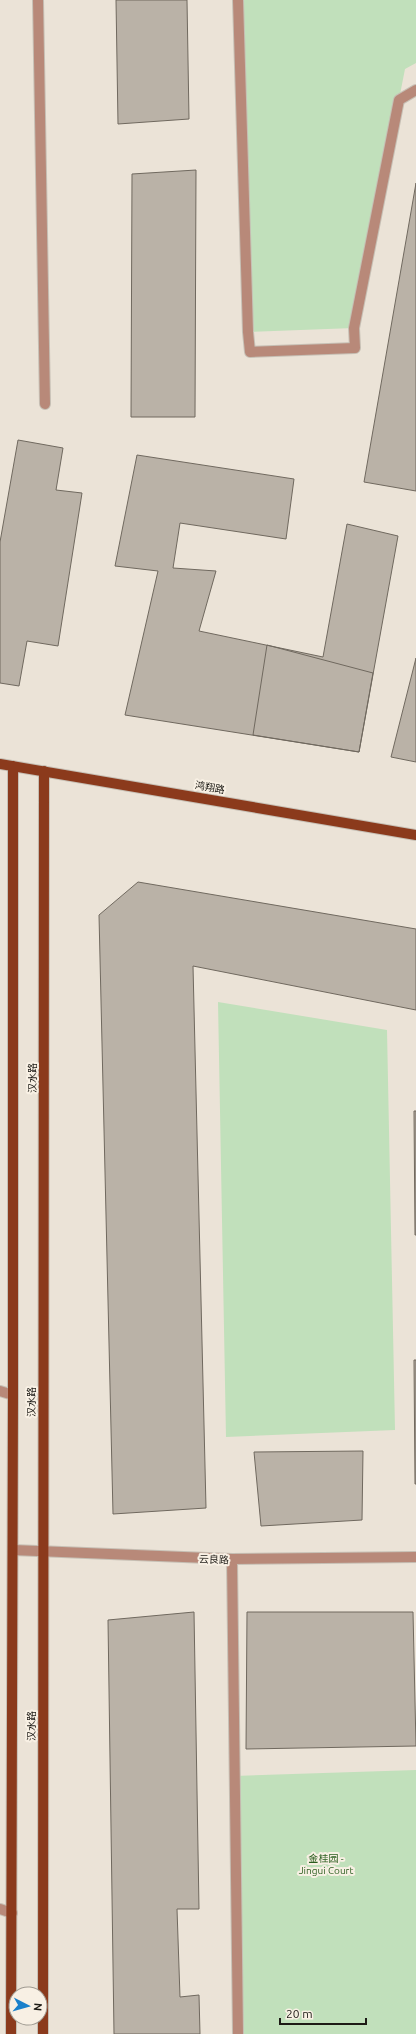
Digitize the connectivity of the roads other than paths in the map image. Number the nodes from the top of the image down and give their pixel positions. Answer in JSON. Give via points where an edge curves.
{"nodes":[{"id":1,"x":38,"y":0,"type":"edge"},
{"id":2,"x":238,"y":0,"type":"edge"},
{"id":3,"x":416,"y":90,"type":"edge"},
{"id":4,"x":45,"y":404,"type":"dead end"},
{"id":5,"x":0,"y":764,"type":"edge"},
{"id":6,"x":12,"y":766,"type":"junction"},
{"id":7,"x":44,"y":771,"type":"junction"},
{"id":8,"x":416,"y":835,"type":"edge"},
{"id":9,"x":0,"y":1391,"type":"edge"},
{"id":10,"x":13,"y":1395,"type":"junction"},
{"id":11,"x":13,"y":1550,"type":"junction"},
{"id":12,"x":43,"y":1551,"type":"junction"},
{"id":13,"x":416,"y":1557,"type":"edge"},
{"id":14,"x":232,"y":1560,"type":"junction"},
{"id":15,"x":0,"y":1910,"type":"edge"},
{"id":16,"x":12,"y":1913,"type":"junction"},
{"id":17,"x":11,"y":2034,"type":"edge"},
{"id":18,"x":43,"y":2034,"type":"edge"},
{"id":19,"x":238,"y":2034,"type":"edge"}],
"edges":[{"from":1,"to":4,"type":"street"},
{"from":2,"to":3,"type":"street","via":[[250,352],[355,348],[354,328],[399,100]]},
{"from":5,"to":6,"type":"main road","name":"鸿翔路"},
{"from":6,"to":7,"type":"main road","name":"鸿翔路"},
{"from":6,"to":10,"type":"main road","name":"汉水路"},
{"from":7,"to":8,"type":"main road","name":"鸿翔路"},
{"from":7,"to":12,"type":"main road","name":"汉水路"},
{"from":9,"to":10,"type":"street"},
{"from":10,"to":11,"type":"main road","name":"汉水路"},
{"from":11,"to":12,"type":"street","name":"云良路"},
{"from":11,"to":16,"type":"main road","name":"汉水路"},
{"from":12,"to":14,"type":"street","name":"云良路"},
{"from":12,"to":18,"type":"main road","name":"汉水路"},
{"from":13,"to":14,"type":"street","name":"云良路"},
{"from":14,"to":19,"type":"street"},
{"from":15,"to":16,"type":"street"},
{"from":16,"to":17,"type":"main road","name":"汉水路"}]}
